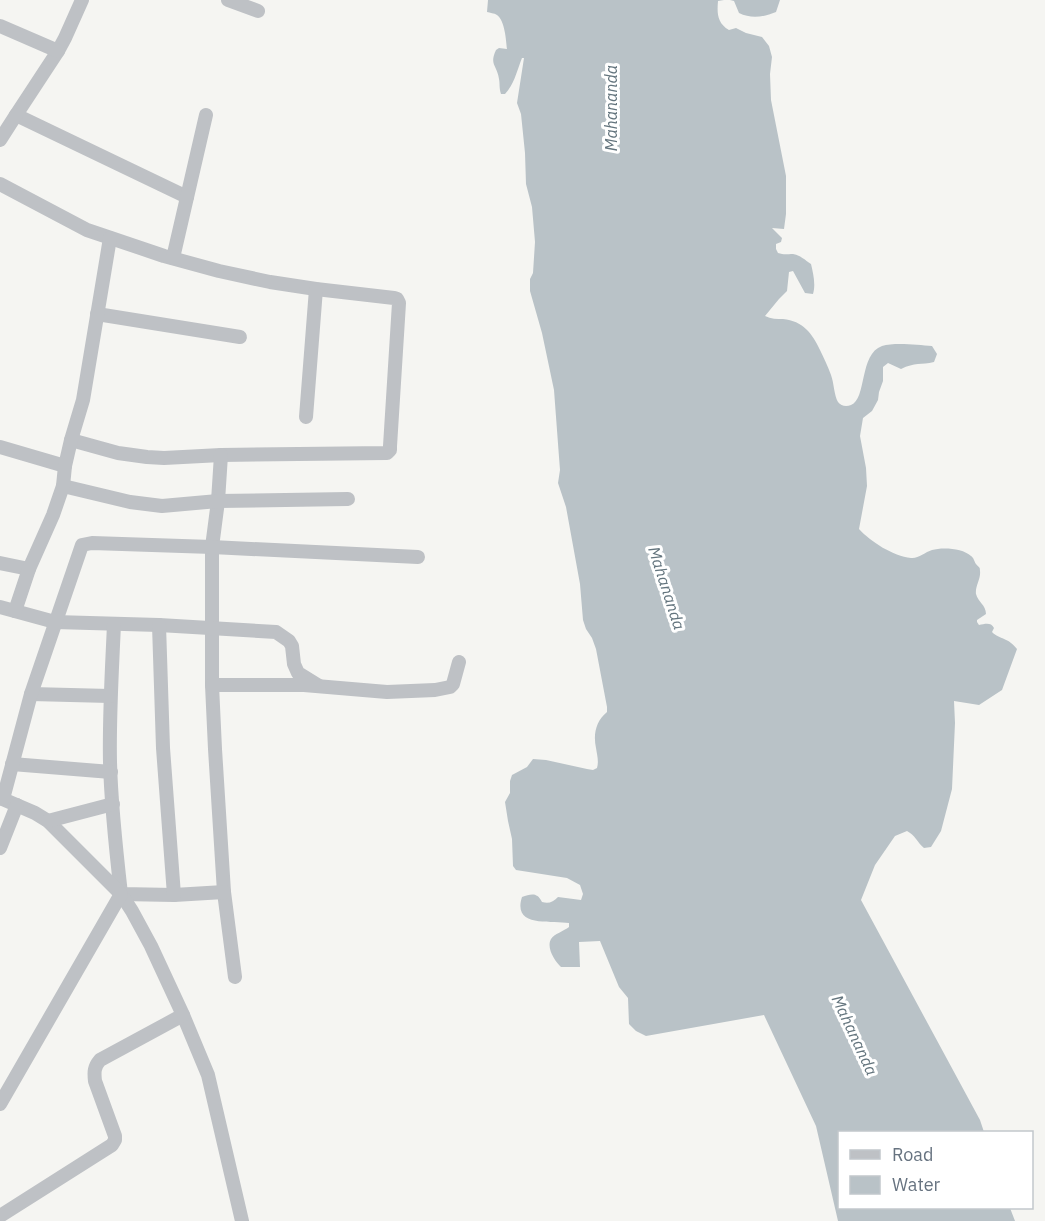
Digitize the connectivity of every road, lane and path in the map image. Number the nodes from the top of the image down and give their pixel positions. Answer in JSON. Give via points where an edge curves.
{"nodes":[{"id":1,"x":82,"y":0,"type":"edge"},
{"id":2,"x":228,"y":0,"type":"edge"},
{"id":3,"x":258,"y":11,"type":"dead end"},
{"id":4,"x":0,"y":26,"type":"edge"},
{"id":5,"x":58,"y":51,"type":"junction"},
{"id":6,"x":16,"y":115,"type":"junction"},
{"id":7,"x":207,"y":115,"type":"dead end"},
{"id":8,"x":0,"y":140,"type":"edge"},
{"id":9,"x":0,"y":184,"type":"edge"},
{"id":10,"x":187,"y":197,"type":"junction"},
{"id":11,"x":110,"y":238,"type":"junction"},
{"id":12,"x":172,"y":258,"type":"junction"},
{"id":13,"x":316,"y":290,"type":"junction"},
{"id":14,"x":97,"y":314,"type":"junction"},
{"id":15,"x":240,"y":337,"type":"dead end"},
{"id":16,"x":306,"y":417,"type":"dead end"},
{"id":17,"x":71,"y":440,"type":"junction"},
{"id":18,"x":0,"y":447,"type":"edge"},
{"id":19,"x":220,"y":455,"type":"junction"},
{"id":20,"x":65,"y":466,"type":"junction"},
{"id":21,"x":63,"y":486,"type":"junction"},
{"id":22,"x":348,"y":499,"type":"dead end"},
{"id":23,"x":218,"y":501,"type":"junction"},
{"id":24,"x":212,"y":547,"type":"junction"},
{"id":25,"x":418,"y":557,"type":"dead end"},
{"id":26,"x":0,"y":563,"type":"edge"},
{"id":27,"x":28,"y":569,"type":"junction"},
{"id":28,"x":0,"y":607,"type":"edge"},
{"id":29,"x":15,"y":611,"type":"junction"},
{"id":30,"x":56,"y":622,"type":"junction"},
{"id":31,"x":114,"y":624,"type":"junction"},
{"id":32,"x":159,"y":625,"type":"junction"},
{"id":33,"x":212,"y":628,"type":"junction"},
{"id":34,"x":459,"y":662,"type":"dead end"},
{"id":35,"x":212,"y":685,"type":"junction"},
{"id":36,"x":318,"y":686,"type":"junction"},
{"id":37,"x":31,"y":694,"type":"junction"},
{"id":38,"x":110,"y":696,"type":"junction"},
{"id":39,"x":12,"y":764,"type":"junction"},
{"id":40,"x":111,"y":772,"type":"junction"},
{"id":41,"x":2,"y":798,"type":"edge"},
{"id":42,"x":113,"y":804,"type":"junction"},
{"id":43,"x":18,"y":805,"type":"junction"},
{"id":44,"x":48,"y":821,"type":"junction"},
{"id":45,"x":0,"y":848,"type":"edge"},
{"id":46,"x":224,"y":892,"type":"junction"},
{"id":47,"x":121,"y":894,"type":"junction"},
{"id":48,"x":174,"y":895,"type":"junction"},
{"id":49,"x":236,"y":977,"type":"dead end"},
{"id":50,"x":183,"y":1015,"type":"junction"},
{"id":51,"x":0,"y":1104,"type":"edge"},
{"id":52,"x":0,"y":1216,"type":"edge"},
{"id":53,"x":242,"y":1221,"type":"edge"}],
"edges":[{"from":1,"to":5,"type":"street"},
{"from":2,"to":3,"type":"street"},
{"from":4,"to":5,"type":"street"},
{"from":5,"to":6,"type":"street"},
{"from":6,"to":8,"type":"street"},
{"from":6,"to":10,"type":"street"},
{"from":7,"to":10,"type":"street"},
{"from":9,"to":11,"type":"street","via":[[66,220]]},
{"from":10,"to":12,"type":"street"},
{"from":11,"to":12,"type":"street"},
{"from":11,"to":14,"type":"street"},
{"from":12,"to":13,"type":"street"},
{"from":13,"to":16,"type":"street"},
{"from":13,"to":19,"type":"street","via":[[394,298],[399,303],[390,450],[383,454]]},
{"from":14,"to":15,"type":"street"},
{"from":14,"to":17,"type":"street","via":[[83,400]]},
{"from":17,"to":19,"type":"street","via":[[147,458]]},
{"from":17,"to":20,"type":"street"},
{"from":18,"to":20,"type":"street"},
{"from":19,"to":23,"type":"street"},
{"from":20,"to":21,"type":"street"},
{"from":21,"to":23,"type":"street","via":[[148,505]]},
{"from":21,"to":27,"type":"street"},
{"from":22,"to":23,"type":"street"},
{"from":23,"to":24,"type":"street"},
{"from":24,"to":25,"type":"street"},
{"from":24,"to":30,"type":"street","via":[[82,545]]},
{"from":24,"to":33,"type":"street"},
{"from":26,"to":27,"type":"street"},
{"from":27,"to":29,"type":"street"},
{"from":28,"to":29,"type":"street"},
{"from":29,"to":30,"type":"street"},
{"from":30,"to":31,"type":"street"},
{"from":30,"to":37,"type":"street"},
{"from":31,"to":32,"type":"street"},
{"from":31,"to":38,"type":"street"},
{"from":32,"to":33,"type":"street"},
{"from":32,"to":48,"type":"street"},
{"from":33,"to":35,"type":"street"},
{"from":33,"to":36,"type":"street","via":[[282,635],[290,641],[296,669]]},
{"from":34,"to":36,"type":"street","via":[[453,684],[446,688],[387,692]]},
{"from":35,"to":36,"type":"street"},
{"from":35,"to":46,"type":"street"},
{"from":37,"to":38,"type":"street"},
{"from":37,"to":39,"type":"street"},
{"from":38,"to":40,"type":"street"},
{"from":39,"to":40,"type":"street"},
{"from":39,"to":41,"type":"street"},
{"from":40,"to":42,"type":"street"},
{"from":41,"to":43,"type":"street"},
{"from":42,"to":44,"type":"street"},
{"from":42,"to":47,"type":"street"},
{"from":43,"to":44,"type":"street"},
{"from":43,"to":45,"type":"street"},
{"from":44,"to":47,"type":"street"},
{"from":46,"to":48,"type":"street"},
{"from":46,"to":49,"type":"street"},
{"from":47,"to":48,"type":"street"},
{"from":47,"to":50,"type":"street"},
{"from":47,"to":51,"type":"street"},
{"from":50,"to":52,"type":"street","via":[[96,1065],[95,1081],[115,1136],[111,1145]]},
{"from":50,"to":53,"type":"street","via":[[208,1075]]}]}
